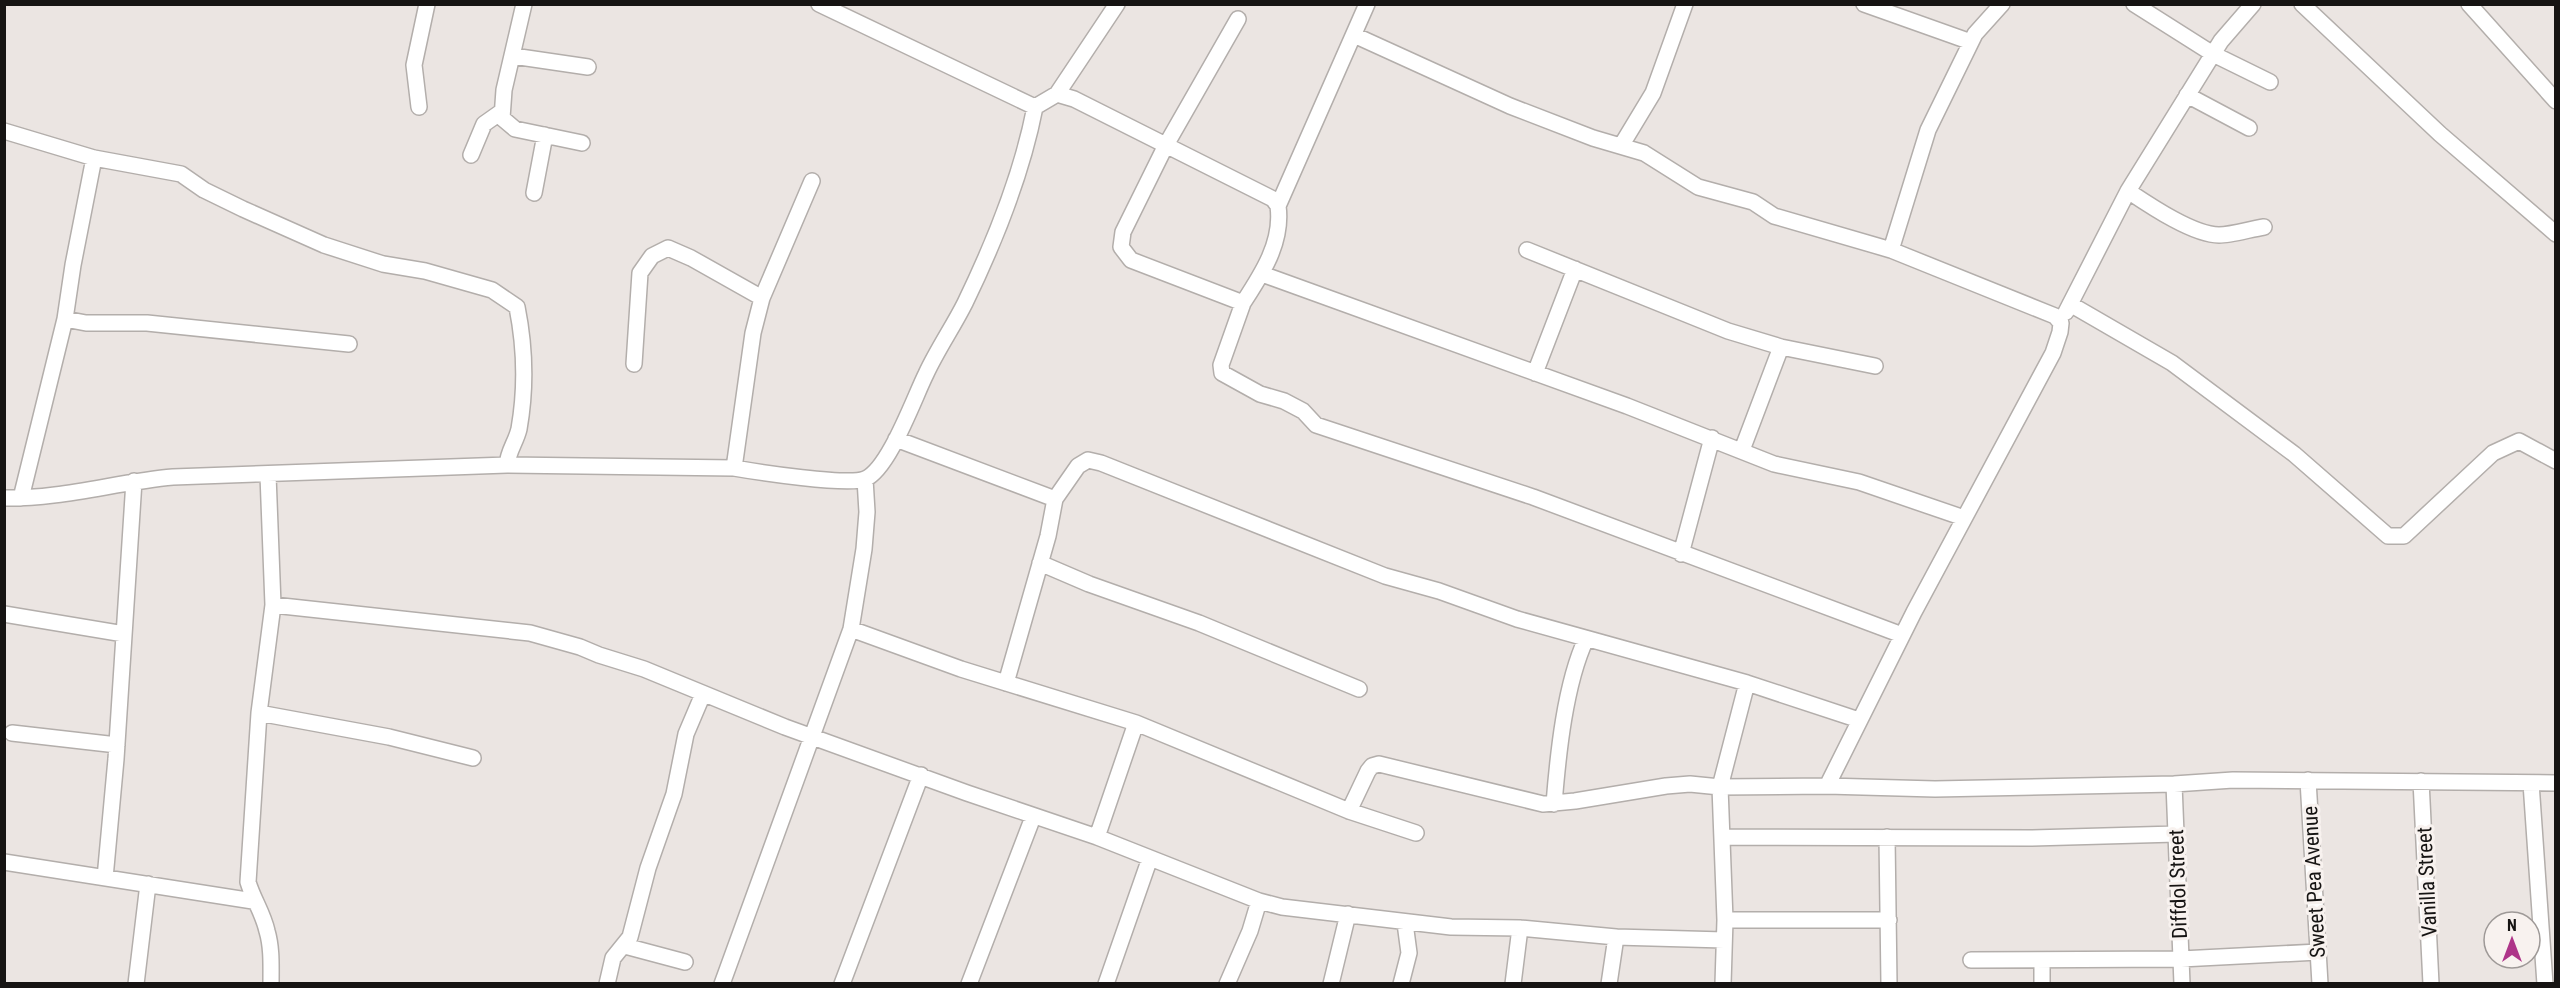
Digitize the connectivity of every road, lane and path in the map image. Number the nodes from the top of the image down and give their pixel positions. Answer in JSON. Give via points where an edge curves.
{"nodes":[{"id":1,"x":427,"y":4,"type":"edge"},
{"id":2,"x":524,"y":4,"type":"edge"},
{"id":3,"x":819,"y":4,"type":"edge"},
{"id":4,"x":1118,"y":4,"type":"edge"},
{"id":5,"x":1367,"y":4,"type":"edge"},
{"id":6,"x":1685,"y":4,"type":"edge"},
{"id":7,"x":1864,"y":4,"type":"edge"},
{"id":8,"x":2002,"y":4,"type":"edge"},
{"id":9,"x":2134,"y":4,"type":"edge"},
{"id":10,"x":2253,"y":4,"type":"edge"},
{"id":11,"x":2302,"y":4,"type":"edge"},
{"id":12,"x":2469,"y":4,"type":"edge"},
{"id":13,"x":1238,"y":19,"type":"dead end"},
{"id":14,"x":1354,"y":35,"type":"junction"},
{"id":15,"x":1971,"y":42,"type":"junction"},
{"id":16,"x":2213,"y":54,"type":"junction"},
{"id":17,"x":513,"y":56,"type":"junction"},
{"id":18,"x":588,"y":68,"type":"dead end"},
{"id":19,"x":2270,"y":82,"type":"dead end"},
{"id":20,"x":1057,"y":94,"type":"junction"},
{"id":21,"x":2187,"y":95,"type":"junction"},
{"id":22,"x":2556,"y":101,"type":"edge"},
{"id":23,"x":419,"y":106,"type":"dead end"},
{"id":24,"x":1035,"y":107,"type":"junction"},
{"id":25,"x":501,"y":112,"type":"junction"},
{"id":26,"x":2249,"y":128,"type":"dead end"},
{"id":27,"x":4,"y":131,"type":"edge"},
{"id":28,"x":544,"y":135,"type":"junction"},
{"id":29,"x":582,"y":143,"type":"dead end"},
{"id":30,"x":1166,"y":145,"type":"junction"},
{"id":31,"x":1621,"y":146,"type":"junction"},
{"id":32,"x":471,"y":154,"type":"dead end"},
{"id":33,"x":94,"y":158,"type":"junction"},
{"id":34,"x":812,"y":181,"type":"dead end"},
{"id":35,"x":2128,"y":191,"type":"junction"},
{"id":36,"x":534,"y":193,"type":"dead end"},
{"id":37,"x":1278,"y":206,"type":"junction"},
{"id":38,"x":2264,"y":227,"type":"dead end"},
{"id":39,"x":2556,"y":234,"type":"edge"},
{"id":40,"x":1527,"y":250,"type":"dead end"},
{"id":41,"x":1891,"y":250,"type":"junction"},
{"id":42,"x":1575,"y":269,"type":"junction"},
{"id":43,"x":1262,"y":274,"type":"junction"},
{"id":44,"x":762,"y":298,"type":"junction"},
{"id":45,"x":1243,"y":303,"type":"junction"},
{"id":46,"x":2070,"y":304,"type":"junction"},
{"id":47,"x":65,"y":319,"type":"junction"},
{"id":48,"x":2061,"y":323,"type":"junction"},
{"id":49,"x":349,"y":344,"type":"dead end"},
{"id":50,"x":1781,"y":346,"type":"junction"},
{"id":51,"x":634,"y":364,"type":"dead end"},
{"id":52,"x":1875,"y":366,"type":"dead end"},
{"id":53,"x":1535,"y":373,"type":"junction"},
{"id":54,"x":1712,"y":438,"type":"junction"},
{"id":55,"x":896,"y":439,"type":"junction"},
{"id":56,"x":1742,"y":450,"type":"junction"},
{"id":57,"x":2556,"y":461,"type":"edge"},
{"id":58,"x":507,"y":465,"type":"junction"},
{"id":59,"x":734,"y":468,"type":"junction"},
{"id":60,"x":268,"y":475,"type":"junction"},
{"id":61,"x":865,"y":479,"type":"junction"},
{"id":62,"x":134,"y":481,"type":"junction"},
{"id":63,"x":4,"y":498,"type":"edge"},
{"id":64,"x":21,"y":498,"type":"junction"},
{"id":65,"x":1055,"y":499,"type":"junction"},
{"id":66,"x":1964,"y":518,"type":"junction"},
{"id":67,"x":1681,"y":554,"type":"junction"},
{"id":68,"x":1040,"y":562,"type":"junction"},
{"id":69,"x":273,"y":605,"type":"junction"},
{"id":70,"x":4,"y":614,"type":"edge"},
{"id":71,"x":851,"y":629,"type":"junction"},
{"id":72,"x":124,"y":634,"type":"junction"},
{"id":73,"x":1902,"y":635,"type":"junction"},
{"id":74,"x":1586,"y":639,"type":"junction"},
{"id":75,"x":1006,"y":683,"type":"junction"},
{"id":76,"x":1748,"y":683,"type":"junction"},
{"id":77,"x":1359,"y":689,"type":"dead end"},
{"id":78,"x":703,"y":694,"type":"junction"},
{"id":79,"x":259,"y":713,"type":"junction"},
{"id":80,"x":1859,"y":720,"type":"junction"},
{"id":81,"x":1136,"y":723,"type":"junction"},
{"id":82,"x":12,"y":733,"type":"dead end"},
{"id":83,"x":812,"y":735,"type":"junction"},
{"id":84,"x":117,"y":744,"type":"junction"},
{"id":85,"x":473,"y":758,"type":"dead end"},
{"id":86,"x":921,"y":775,"type":"junction"},
{"id":87,"x":2308,"y":780,"type":"junction"},
{"id":88,"x":2421,"y":781,"type":"junction"},
{"id":89,"x":2531,"y":783,"type":"junction"},
{"id":90,"x":2556,"y":783,"type":"edge"},
{"id":91,"x":2174,"y":784,"type":"junction"},
{"id":92,"x":1827,"y":786,"type":"junction"},
{"id":93,"x":1720,"y":787,"type":"junction"},
{"id":94,"x":1554,"y":804,"type":"junction"},
{"id":95,"x":1349,"y":810,"type":"junction"},
{"id":96,"x":1033,"y":817,"type":"junction"},
{"id":97,"x":1416,"y":833,"type":"dead end"},
{"id":98,"x":2176,"y":834,"type":"junction"},
{"id":99,"x":1097,"y":837,"type":"junction"},
{"id":100,"x":1724,"y":837,"type":"junction"},
{"id":101,"x":1887,"y":837,"type":"junction"},
{"id":102,"x":1149,"y":858,"type":"junction"},
{"id":103,"x":4,"y":862,"type":"edge"},
{"id":104,"x":105,"y":878,"type":"junction"},
{"id":105,"x":148,"y":884,"type":"junction"},
{"id":106,"x":254,"y":901,"type":"junction"},
{"id":107,"x":1259,"y":901,"type":"junction"},
{"id":108,"x":1348,"y":914,"type":"junction"},
{"id":109,"x":1725,"y":920,"type":"junction"},
{"id":110,"x":1889,"y":920,"type":"junction"},
{"id":111,"x":1405,"y":923,"type":"junction"},
{"id":112,"x":1520,"y":928,"type":"junction"},
{"id":113,"x":1616,"y":937,"type":"junction"},
{"id":114,"x":1724,"y":940,"type":"junction"},
{"id":115,"x":625,"y":946,"type":"junction"},
{"id":116,"x":2318,"y":952,"type":"junction"},
{"id":117,"x":2181,"y":959,"type":"junction"},
{"id":118,"x":1971,"y":960,"type":"dead end"},
{"id":119,"x":2042,"y":960,"type":"junction"},
{"id":120,"x":685,"y":962,"type":"dead end"},
{"id":121,"x":136,"y":984,"type":"edge"},
{"id":122,"x":271,"y":984,"type":"edge"},
{"id":123,"x":607,"y":984,"type":"edge"},
{"id":124,"x":722,"y":984,"type":"edge"},
{"id":125,"x":842,"y":984,"type":"edge"},
{"id":126,"x":969,"y":984,"type":"edge"},
{"id":127,"x":1107,"y":984,"type":"edge"},
{"id":128,"x":1227,"y":984,"type":"edge"},
{"id":129,"x":1331,"y":984,"type":"edge"},
{"id":130,"x":1401,"y":984,"type":"edge"},
{"id":131,"x":1514,"y":984,"type":"edge"},
{"id":132,"x":1609,"y":984,"type":"edge"},
{"id":133,"x":1723,"y":984,"type":"edge"},
{"id":134,"x":1889,"y":984,"type":"edge"},
{"id":135,"x":2042,"y":984,"type":"edge"},
{"id":136,"x":2182,"y":984,"type":"edge"},
{"id":137,"x":2320,"y":984,"type":"edge"},
{"id":138,"x":2431,"y":984,"type":"edge"},
{"id":139,"x":2546,"y":984,"type":"edge"}],
"edges":[{"from":1,"to":23,"type":"street","via":[[414,65]]},
{"from":2,"to":17,"type":"street"},
{"from":3,"to":24,"type":"street"},
{"from":4,"to":20,"type":"street"},
{"from":5,"to":14,"type":"street"},
{"from":6,"to":31,"type":"street","via":[[1653,93]]},
{"from":7,"to":15,"type":"street"},
{"from":8,"to":15,"type":"street"},
{"from":9,"to":16,"type":"street"},
{"from":10,"to":16,"type":"street"},
{"from":11,"to":39,"type":"street","via":[[2440,134]]},
{"from":12,"to":22,"type":"street"},
{"from":13,"to":30,"type":"street"},
{"from":14,"to":31,"type":"street","via":[[1510,106]]},
{"from":14,"to":37,"type":"street"},
{"from":15,"to":41,"type":"street","via":[[1929,130]]},
{"from":16,"to":19,"type":"street"},
{"from":16,"to":21,"type":"street"},
{"from":17,"to":18,"type":"street"},
{"from":17,"to":25,"type":"street"},
{"from":20,"to":24,"type":"street"},
{"from":20,"to":30,"type":"street"},
{"from":21,"to":26,"type":"street"},
{"from":21,"to":35,"type":"street"},
{"from":24,"to":55,"type":"street","via":[[1023,161],[1006,207],[965,303],[927,371]]},
{"from":25,"to":28,"type":"street","via":[[504,122],[515,129]]},
{"from":25,"to":32,"type":"street","via":[[484,124]]},
{"from":27,"to":33,"type":"street"},
{"from":28,"to":29,"type":"street"},
{"from":28,"to":36,"type":"street"},
{"from":30,"to":37,"type":"street","via":[[1272,199]]},
{"from":30,"to":45,"type":"street","via":[[1123,232],[1121,247],[1131,260]]},
{"from":31,"to":41,"type":"street","via":[[1653,158],[1698,187],[1753,202],[1774,216]]},
{"from":33,"to":47,"type":"street"},
{"from":33,"to":58,"type":"street","via":[[181,174],[204,190],[324,245],[383,264],[492,290],[517,307],[524,340],[522,399],[518,432],[508,452]]},
{"from":34,"to":44,"type":"street"},
{"from":35,"to":38,"type":"street","via":[[2201,233],[2220,235]]},
{"from":35,"to":46,"type":"street"},
{"from":37,"to":43,"type":"street","via":[[1277,236]]},
{"from":40,"to":42,"type":"street"},
{"from":41,"to":48,"type":"street","via":[[2055,316]]},
{"from":42,"to":50,"type":"street","via":[[1728,332]]},
{"from":42,"to":53,"type":"street"},
{"from":43,"to":45,"type":"street"},
{"from":43,"to":53,"type":"street"},
{"from":44,"to":51,"type":"street","via":[[668,248],[652,256],[640,273]]},
{"from":44,"to":59,"type":"street","via":[[753,333]]},
{"from":45,"to":67,"type":"street","via":[[1221,364],[1222,373],[1242,385],[1291,404],[1316,425],[1533,497]]},
{"from":46,"to":48,"type":"street"},
{"from":46,"to":57,"type":"street","via":[[2172,363],[2294,454],[2388,536],[2404,536],[2493,453],[2519,441]]},
{"from":47,"to":49,"type":"street","via":[[147,323]]},
{"from":47,"to":64,"type":"street"},
{"from":48,"to":66,"type":"street","via":[[2053,353]]},
{"from":50,"to":52,"type":"street"},
{"from":50,"to":56,"type":"street"},
{"from":53,"to":54,"type":"street"},
{"from":54,"to":56,"type":"street"},
{"from":54,"to":67,"type":"street"},
{"from":55,"to":61,"type":"street","via":[[880,468]]},
{"from":55,"to":65,"type":"street"},
{"from":56,"to":66,"type":"street","via":[[1774,464],[1859,482]]},
{"from":58,"to":59,"type":"street"},
{"from":58,"to":60,"type":"street"},
{"from":59,"to":61,"type":"street"},
{"from":60,"to":62,"type":"street"},
{"from":60,"to":69,"type":"street"},
{"from":61,"to":71,"type":"street","via":[[864,549]]},
{"from":62,"to":64,"type":"street"},
{"from":62,"to":72,"type":"street"},
{"from":63,"to":64,"type":"street"},
{"from":65,"to":68,"type":"street"},
{"from":65,"to":74,"type":"street","via":[[1078,466],[1088,460],[1101,463],[1384,576]]},
{"from":66,"to":73,"type":"street"},
{"from":67,"to":73,"type":"street"},
{"from":68,"to":75,"type":"street"},
{"from":68,"to":77,"type":"street"},
{"from":69,"to":78,"type":"street","via":[[530,633],[644,669]]},
{"from":69,"to":79,"type":"street"},
{"from":70,"to":72,"type":"street"},
{"from":71,"to":75,"type":"street"},
{"from":71,"to":83,"type":"street"},
{"from":72,"to":84,"type":"street"},
{"from":73,"to":80,"type":"street"},
{"from":74,"to":76,"type":"street"},
{"from":74,"to":94,"type":"street","via":[[1570,693]]},
{"from":75,"to":81,"type":"street"},
{"from":76,"to":80,"type":"street"},
{"from":76,"to":93,"type":"street"},
{"from":78,"to":83,"type":"street"},
{"from":78,"to":115,"type":"street","via":[[686,734],[674,794]]},
{"from":79,"to":85,"type":"street","via":[[388,737]]},
{"from":79,"to":106,"type":"street","via":[[248,882]]},
{"from":80,"to":92,"type":"street"},
{"from":81,"to":95,"type":"street"},
{"from":81,"to":99,"type":"street"},
{"from":82,"to":84,"type":"street"},
{"from":83,"to":86,"type":"street"},
{"from":83,"to":124,"type":"street"},
{"from":84,"to":104,"type":"street"},
{"from":86,"to":96,"type":"street"},
{"from":86,"to":125,"type":"street"},
{"from":87,"to":88,"type":"street"},
{"from":87,"to":91,"type":"street"},
{"from":87,"to":116,"type":"street","name":"Sweet Pea Avenue"},
{"from":88,"to":89,"type":"street"},
{"from":88,"to":138,"type":"street","name":"Vanilla Street"},
{"from":89,"to":90,"type":"street"},
{"from":89,"to":139,"type":"street"},
{"from":91,"to":92,"type":"street","via":[[1935,789]]},
{"from":91,"to":98,"type":"street","name":"Diffdol Street"},
{"from":92,"to":93,"type":"street"},
{"from":93,"to":94,"type":"street","via":[[1666,786]]},
{"from":93,"to":100,"type":"street"},
{"from":94,"to":95,"type":"street","via":[[1379,765],[1368,771]]},
{"from":95,"to":97,"type":"street"},
{"from":96,"to":99,"type":"street"},
{"from":96,"to":126,"type":"street"},
{"from":98,"to":101,"type":"street"},
{"from":98,"to":117,"type":"street","name":"Diffdol Street"},
{"from":99,"to":102,"type":"street"},
{"from":100,"to":101,"type":"street"},
{"from":100,"to":109,"type":"street"},
{"from":101,"to":110,"type":"street"},
{"from":102,"to":107,"type":"street"},
{"from":102,"to":127,"type":"street"},
{"from":103,"to":104,"type":"street"},
{"from":104,"to":105,"type":"street"},
{"from":105,"to":106,"type":"street"},
{"from":105,"to":121,"type":"street"},
{"from":106,"to":122,"type":"street","via":[[268,932]]},
{"from":107,"to":108,"type":"street"},
{"from":107,"to":128,"type":"street"},
{"from":108,"to":111,"type":"street"},
{"from":108,"to":129,"type":"street"},
{"from":109,"to":110,"type":"street"},
{"from":109,"to":114,"type":"street"},
{"from":110,"to":134,"type":"street"},
{"from":111,"to":112,"type":"street"},
{"from":111,"to":130,"type":"street","via":[[1409,953]]},
{"from":112,"to":113,"type":"street"},
{"from":112,"to":131,"type":"street"},
{"from":113,"to":114,"type":"street"},
{"from":113,"to":132,"type":"street"},
{"from":114,"to":133,"type":"street"},
{"from":115,"to":120,"type":"street"},
{"from":115,"to":123,"type":"street","via":[[613,958]]},
{"from":116,"to":117,"type":"street"},
{"from":116,"to":137,"type":"street","name":"Sweet Pea Avenue"},
{"from":117,"to":119,"type":"street"},
{"from":117,"to":136,"type":"street","name":"Diffdol Street"},
{"from":118,"to":119,"type":"street"},
{"from":119,"to":135,"type":"street"}]}
